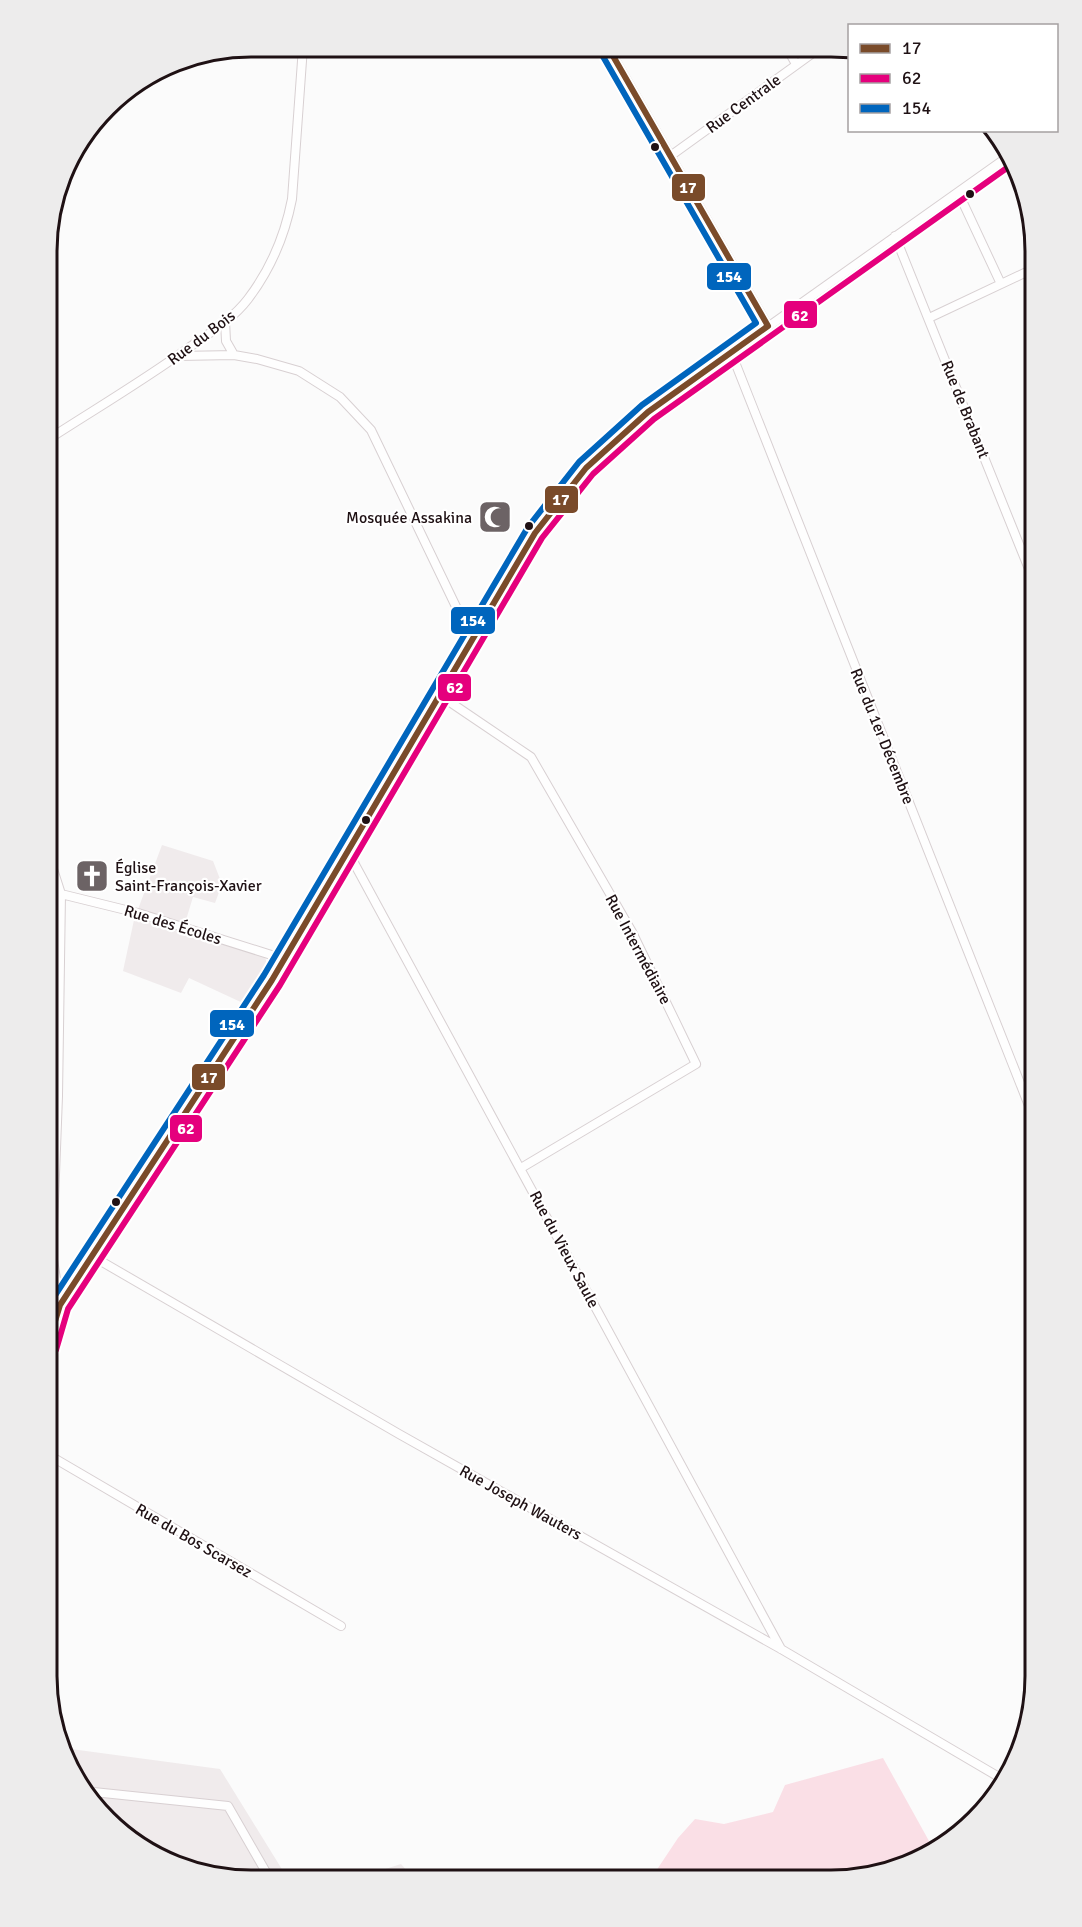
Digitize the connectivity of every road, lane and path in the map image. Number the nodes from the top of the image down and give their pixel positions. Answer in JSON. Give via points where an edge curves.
{"nodes":[{"id":1,"x":302,"y":57,"type":"edge"},
{"id":2,"x":613,"y":57,"type":"edge"},
{"id":3,"x":792,"y":57,"type":"edge"},
{"id":4,"x":806,"y":57,"type":"edge"},
{"id":5,"x":796,"y":64,"type":"junction"},
{"id":6,"x":669,"y":157,"type":"junction"},
{"id":7,"x":1002,"y":161,"type":"edge"},
{"id":8,"x":958,"y":192,"type":"junction"},
{"id":9,"x":895,"y":236,"type":"junction"},
{"id":10,"x":1025,"y":273,"type":"edge"},
{"id":11,"x":1001,"y":284,"type":"junction"},
{"id":12,"x":929,"y":318,"type":"junction"},
{"id":13,"x":225,"y":321,"type":"junction"},
{"id":14,"x":768,"y":326,"type":"junction"},
{"id":15,"x":731,"y":352,"type":"junction"},
{"id":16,"x":234,"y":355,"type":"junction"},
{"id":17,"x":179,"y":356,"type":"junction"},
{"id":18,"x":57,"y":434,"type":"edge"},
{"id":19,"x":1025,"y":559,"type":"edge"},
{"id":20,"x":476,"y":633,"type":"junction"},
{"id":21,"x":438,"y":694,"type":"junction"},
{"id":22,"x":347,"y":850,"type":"junction"},
{"id":23,"x":57,"y":879,"type":"edge"},
{"id":24,"x":61,"y":894,"type":"junction"},
{"id":25,"x":284,"y":959,"type":"junction"},
{"id":26,"x":1025,"y":1096,"type":"edge"},
{"id":27,"x":57,"y":1122,"type":"edge"},
{"id":28,"x":521,"y":1168,"type":"junction"},
{"id":29,"x":92,"y":1256,"type":"junction"},
{"id":30,"x":57,"y":1286,"type":"edge"},
{"id":31,"x":60,"y":1305,"type":"junction"},
{"id":32,"x":57,"y":1315,"type":"edge"},
{"id":33,"x":57,"y":1460,"type":"edge"},
{"id":34,"x":341,"y":1626,"type":"dead end"},
{"id":35,"x":781,"y":1649,"type":"junction"},
{"id":36,"x":997,"y":1776,"type":"edge"},
{"id":37,"x":96,"y":1792,"type":"edge"},
{"id":38,"x":265,"y":1870,"type":"edge"}],
"edges":[{"from":1,"to":13,"type":"street","name":"Rue du Bois","via":[[288,222],[278,249],[247,301]]},
{"from":2,"to":6,"type":"street"},
{"from":3,"to":5,"type":"street"},
{"from":4,"to":5,"type":"street","name":"Rue Centrale"},
{"from":5,"to":6,"type":"street","name":"Rue Centrale"},
{"from":6,"to":14,"type":"street"},
{"from":7,"to":8,"type":"street"},
{"from":8,"to":9,"type":"street"},
{"from":8,"to":11,"type":"street"},
{"from":9,"to":12,"type":"street","name":"Rue de Brabant"},
{"from":9,"to":14,"type":"street"},
{"from":10,"to":11,"type":"street"},
{"from":11,"to":12,"type":"street"},
{"from":12,"to":19,"type":"street","name":"Rue de Brabant"},
{"from":13,"to":16,"type":"street","via":[[226,340]]},
{"from":13,"to":17,"type":"street","name":"Rue du Bois"},
{"from":14,"to":15,"type":"street"},
{"from":15,"to":20,"type":"street","via":[[648,412],[586,468],[536,533]]},
{"from":15,"to":26,"type":"street","name":"Rue du 1er Décembre"},
{"from":16,"to":17,"type":"street"},
{"from":16,"to":20,"type":"street","via":[[299,371],[340,397],[371,430],[461,617]]},
{"from":17,"to":18,"type":"street","name":"Rue du Bois"},
{"from":20,"to":21,"type":"street"},
{"from":21,"to":22,"type":"street"},
{"from":21,"to":28,"type":"street","name":"Rue Intermédiaire","via":[[531,757],[632,932],[696,1064]]},
{"from":22,"to":25,"type":"street"},
{"from":22,"to":28,"type":"street","name":"Rue du Vieux Saule"},
{"from":23,"to":24,"type":"street"},
{"from":24,"to":25,"type":"street","name":"Rue des Écoles","via":[[138,913]]},
{"from":24,"to":27,"type":"street"},
{"from":25,"to":29,"type":"street"},
{"from":28,"to":35,"type":"street","name":"Rue du Vieux Saule"},
{"from":29,"to":31,"type":"street"},
{"from":29,"to":35,"type":"street","name":"Rue Joseph Wauters"},
{"from":30,"to":31,"type":"street"},
{"from":31,"to":32,"type":"street"},
{"from":33,"to":34,"type":"street","name":"Rue du Bos Scarsez"},
{"from":35,"to":36,"type":"street","name":"Rue Joseph Wauters"},
{"from":37,"to":38,"type":"street","via":[[228,1806]]}]}
